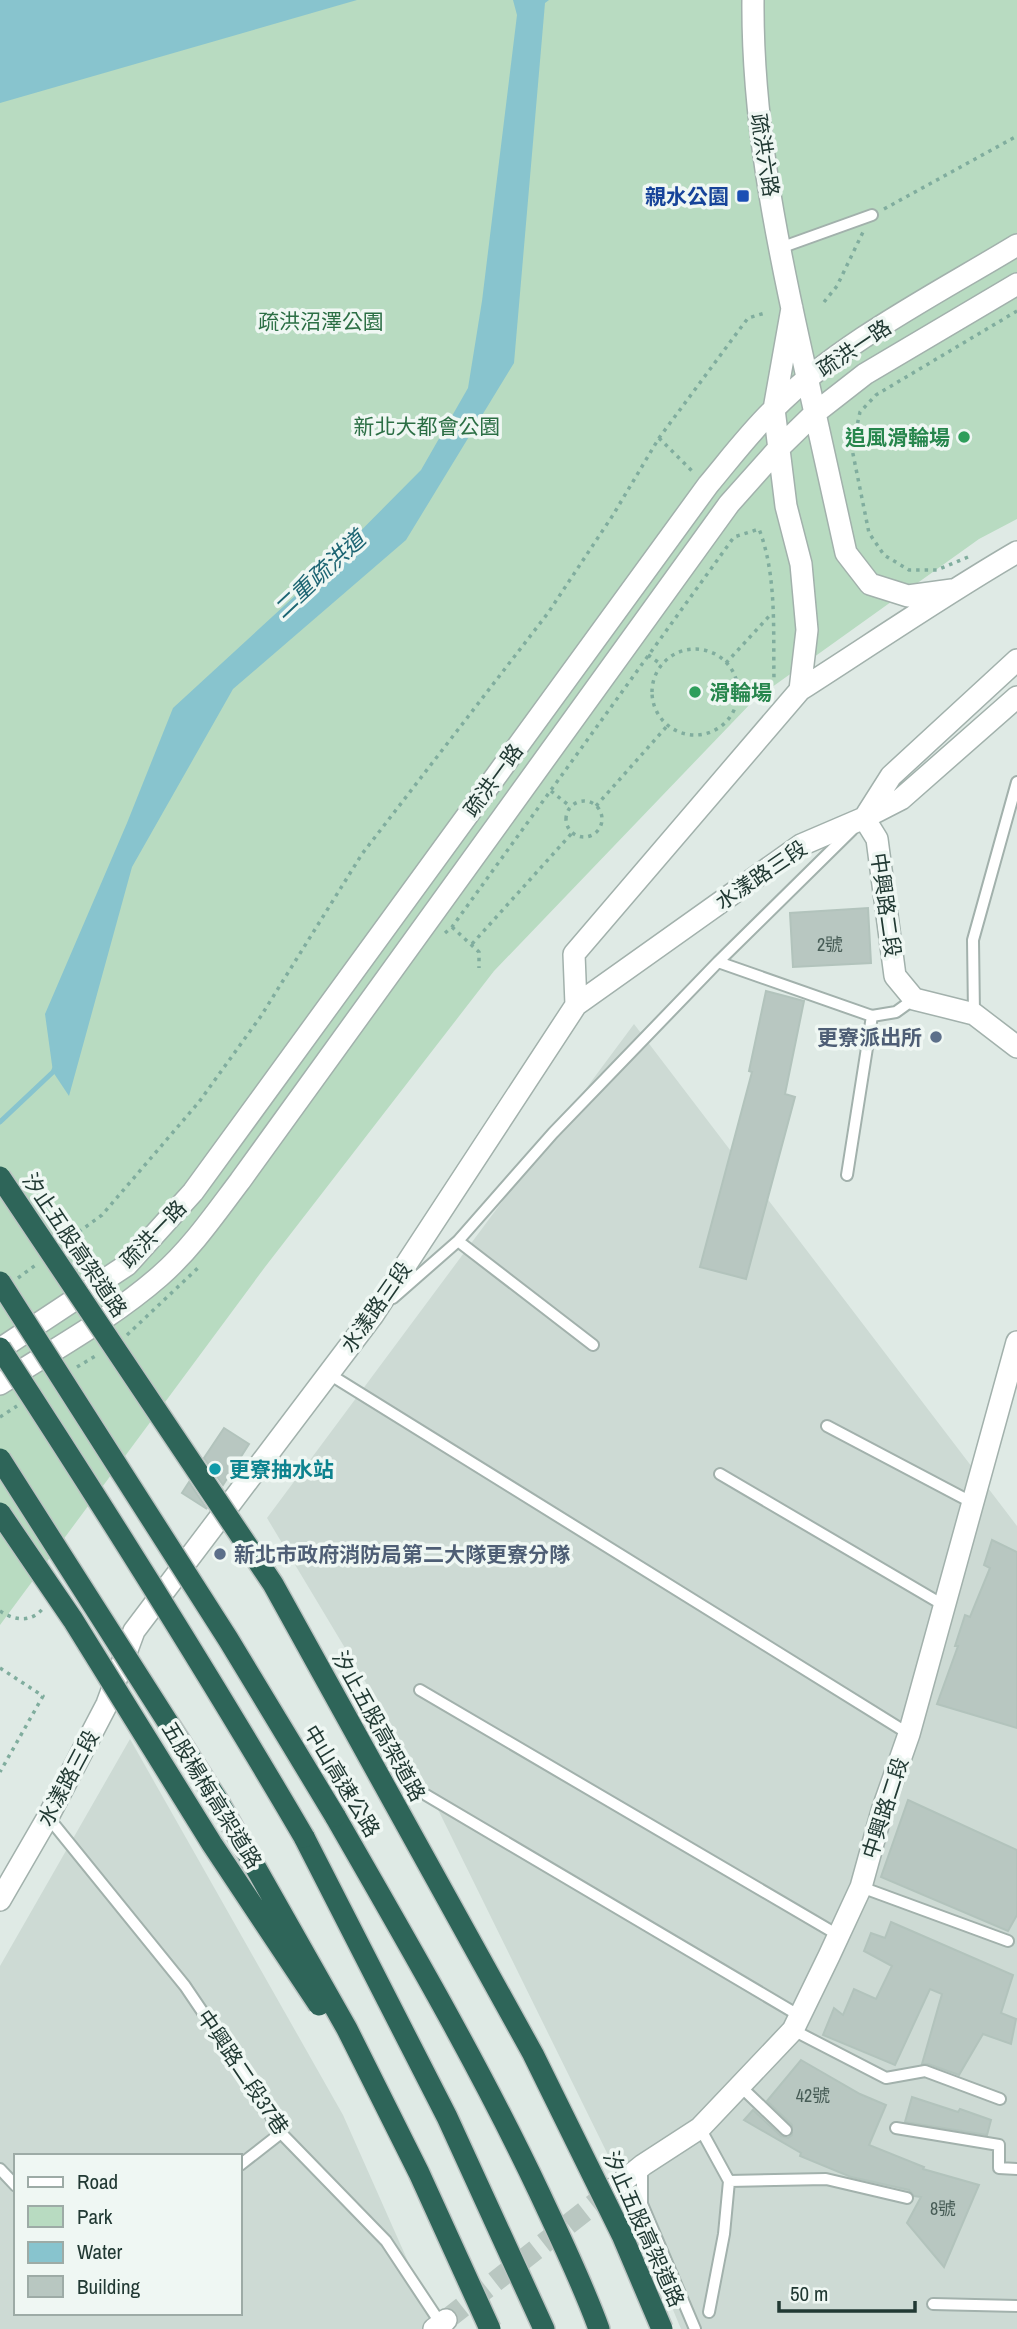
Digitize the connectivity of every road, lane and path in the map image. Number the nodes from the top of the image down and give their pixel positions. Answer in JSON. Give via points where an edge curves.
{"nodes":[{"id":1,"x":753,"y":0,"type":"edge"},
{"id":2,"x":1017,"y":136,"type":"edge"},
{"id":3,"x":872,"y":215,"type":"junction"},
{"id":4,"x":1017,"y":245,"type":"edge"},
{"id":5,"x":780,"y":248,"type":"junction"},
{"id":6,"x":1017,"y":284,"type":"edge"},
{"id":7,"x":824,"y":302,"type":"dead end"},
{"id":8,"x":792,"y":308,"type":"junction"},
{"id":9,"x":1017,"y":311,"type":"edge"},
{"id":10,"x":765,"y":313,"type":"dead end"},
{"id":11,"x":807,"y":379,"type":"junction"},
{"id":12,"x":774,"y":409,"type":"junction"},
{"id":13,"x":815,"y":413,"type":"junction"},
{"id":14,"x":659,"y":438,"type":"junction"},
{"id":15,"x":778,"y":449,"type":"junction"},
{"id":16,"x":695,"y":475,"type":"dead end"},
{"id":17,"x":759,"y":529,"type":"dead end"},
{"id":18,"x":1017,"y":552,"type":"edge"},
{"id":19,"x":972,"y":555,"type":"dead end"},
{"id":20,"x":952,"y":590,"type":"junction"},
{"id":21,"x":773,"y":611,"type":"junction"},
{"id":22,"x":648,"y":655,"type":"dead end"},
{"id":23,"x":1017,"y":660,"type":"edge"},
{"id":24,"x":726,"y":663,"type":"junction"},
{"id":25,"x":662,"y":665,"type":"junction"},
{"id":26,"x":774,"y":680,"type":"dead end"},
{"id":27,"x":800,"y":690,"type":"junction"},
{"id":28,"x":1016,"y":704,"type":"edge"},
{"id":29,"x":668,"y":725,"type":"junction"},
{"id":30,"x":1017,"y":782,"type":"edge"},
{"id":31,"x":551,"y":791,"type":"dead end"},
{"id":32,"x":596,"y":806,"type":"junction"},
{"id":33,"x":571,"y":807,"type":"junction"},
{"id":34,"x":864,"y":818,"type":"junction"},
{"id":35,"x":572,"y":833,"type":"junction"},
{"id":36,"x":452,"y":927,"type":"dead end"},
{"id":37,"x":472,"y":944,"type":"junction"},
{"id":38,"x":718,"y":962,"type":"junction"},
{"id":39,"x":479,"y":968,"type":"dead end"},
{"id":40,"x":914,"y":999,"type":"junction"},
{"id":41,"x":576,"y":1004,"type":"junction"},
{"id":42,"x":974,"y":1014,"type":"junction"},
{"id":43,"x":872,"y":1016,"type":"junction"},
{"id":44,"x":1017,"y":1046,"type":"edge"},
{"id":45,"x":847,"y":1175,"type":"dead end"},
{"id":46,"x":0,"y":1177,"type":"edge"},
{"id":47,"x":458,"y":1241,"type":"junction"},
{"id":48,"x":61,"y":1245,"type":"dead end"},
{"id":49,"x":41,"y":1261,"type":"dead end"},
{"id":50,"x":5,"y":1283,"type":"edge"},
{"id":51,"x":373,"y":1315,"type":"junction"},
{"id":52,"x":1017,"y":1342,"type":"edge"},
{"id":53,"x":593,"y":1345,"type":"dead end"},
{"id":54,"x":0,"y":1349,"type":"edge"},
{"id":55,"x":329,"y":1374,"type":"junction"},
{"id":56,"x":0,"y":1384,"type":"edge"},
{"id":57,"x":827,"y":1426,"type":"dead end"},
{"id":58,"x":0,"y":1459,"type":"edge"},
{"id":59,"x":720,"y":1474,"type":"dead end"},
{"id":60,"x":973,"y":1503,"type":"junction"},
{"id":61,"x":0,"y":1513,"type":"edge"},
{"id":62,"x":46,"y":1605,"type":"dead end"},
{"id":63,"x":945,"y":1606,"type":"junction"},
{"id":64,"x":0,"y":1611,"type":"edge"},
{"id":65,"x":0,"y":1668,"type":"edge"},
{"id":66,"x":420,"y":1690,"type":"dead end"},
{"id":67,"x":909,"y":1734,"type":"junction"},
{"id":68,"x":0,"y":1772,"type":"edge"},
{"id":69,"x":426,"y":1795,"type":"dead end"},
{"id":70,"x":48,"y":1817,"type":"junction"},
{"id":71,"x":861,"y":1887,"type":"junction"},
{"id":72,"x":0,"y":1900,"type":"edge"},
{"id":73,"x":838,"y":1935,"type":"junction"},
{"id":74,"x":1007,"y":1941,"type":"dead end"},
{"id":75,"x":796,"y":2023,"type":"junction"},
{"id":76,"x":740,"y":2086,"type":"junction"},
{"id":77,"x":1000,"y":2099,"type":"dead end"},
{"id":78,"x":384,"y":2103,"type":"junction"},
{"id":79,"x":896,"y":2127,"type":"dead end"},
{"id":80,"x":700,"y":2128,"type":"junction"},
{"id":81,"x":786,"y":2130,"type":"dead end"},
{"id":82,"x":281,"y":2133,"type":"junction"},
{"id":83,"x":242,"y":2163,"type":"edge"},
{"id":84,"x":643,"y":2165,"type":"junction"},
{"id":85,"x":0,"y":2169,"type":"edge"},
{"id":86,"x":1017,"y":2169,"type":"edge"},
{"id":87,"x":729,"y":2181,"type":"junction"},
{"id":88,"x":14,"y":2184,"type":"edge"},
{"id":89,"x":612,"y":2189,"type":"tunnel mouth"},
{"id":90,"x":906,"y":2198,"type":"dead end"},
{"id":91,"x":933,"y":2304,"type":"dead end"},
{"id":92,"x":1017,"y":2306,"type":"edge"},
{"id":93,"x":709,"y":2312,"type":"dead end"},
{"id":94,"x":442,"y":2325,"type":"edge"},
{"id":95,"x":489,"y":2329,"type":"edge"},
{"id":96,"x":544,"y":2329,"type":"edge"},
{"id":97,"x":599,"y":2329,"type":"edge"},
{"id":98,"x":662,"y":2329,"type":"edge"},
{"id":99,"x":695,"y":2329,"type":"edge"}],
"edges":[{"from":1,"to":5,"type":"street","name":"疏洪六路","via":[[759,128]]},
{"from":2,"to":3,"type":"path"},
{"from":3,"to":5,"type":"lane"},
{"from":3,"to":7,"type":"path","via":[[837,286]]},
{"from":4,"to":11,"type":"street","name":"疏洪一路","via":[[849,347]]},
{"from":5,"to":8,"type":"street","name":"疏洪六路"},
{"from":6,"to":13,"type":"street","name":"疏洪一路","via":[[864,374]]},
{"from":8,"to":11,"type":"street","name":"疏洪六路"},
{"from":8,"to":12,"type":"street","name":"疏洪六路"},
{"from":9,"to":19,"type":"path","via":[[876,395],[860,412],[852,449],[869,533],[884,555],[909,570],[937,570]]},
{"from":10,"to":14,"type":"path","via":[[748,318]]},
{"from":11,"to":12,"type":"street","name":"疏洪一路"},
{"from":11,"to":13,"type":"street","name":"疏洪六路"},
{"from":12,"to":15,"type":"street","name":"疏洪六路"},
{"from":12,"to":54,"type":"street","name":"疏洪一路","via":[[708,485],[193,1192],[127,1265]]},
{"from":13,"to":15,"type":"street","name":"疏洪一路"},
{"from":13,"to":20,"type":"street","name":"疏洪六路","via":[[846,553],[870,584],[908,597]]},
{"from":14,"to":16,"type":"path"},
{"from":14,"to":48,"type":"path","via":[[548,613],[362,853],[261,1016],[199,1102],[102,1215]]},
{"from":15,"to":27,"type":"street","name":"疏洪六路","via":[[801,564],[807,630]]},
{"from":15,"to":56,"type":"street","name":"疏洪一路","via":[[722,514],[190,1247],[122,1305]]},
{"from":17,"to":21,"type":"path","via":[[766,547]]},
{"from":18,"to":20,"type":"street"},
{"from":20,"to":27,"type":"street"},
{"from":21,"to":24,"type":"path"},
{"from":21,"to":26,"type":"path"},
{"from":22,"to":25,"type":"path"},
{"from":23,"to":34,"type":"street","via":[[891,776]]},
{"from":24,"to":25,"type":"path","via":[[698,649],[678,653]]},
{"from":24,"to":29,"type":"path","via":[[737,683],[737,695],[722,726],[689,735]]},
{"from":25,"to":29,"type":"path","via":[[653,696],[655,708]]},
{"from":27,"to":41,"type":"street","via":[[574,954]]},
{"from":28,"to":34,"type":"street","name":"水漾路三段","via":[[901,799]]},
{"from":29,"to":32,"type":"path"},
{"from":30,"to":42,"type":"lane","via":[[973,940]]},
{"from":31,"to":33,"type":"path"},
{"from":32,"to":33,"type":"path","via":[[583,801]]},
{"from":32,"to":35,"type":"path","via":[[602,818],[597,832],[585,838]]},
{"from":33,"to":35,"type":"path","via":[[566,820]]},
{"from":34,"to":38,"type":"lane"},
{"from":34,"to":40,"type":"street","name":"中興路二段","via":[[877,839],[895,976]]},
{"from":34,"to":41,"type":"street","name":"水漾路三段","via":[[801,845]]},
{"from":35,"to":37,"type":"path"},
{"from":36,"to":37,"type":"path"},
{"from":37,"to":39,"type":"path","via":[[480,952]]},
{"from":38,"to":43,"type":"lane"},
{"from":38,"to":47,"type":"lane","via":[[553,1133]]},
{"from":40,"to":42,"type":"street"},
{"from":40,"to":43,"type":"lane","via":[[896,1012]]},
{"from":41,"to":51,"type":"street","name":"水漾路三段"},
{"from":42,"to":44,"type":"street"},
{"from":43,"to":45,"type":"lane"},
{"from":46,"to":98,"type":"highway","name":"汐止五股高架道路","bridge":true,"via":[[273,1584],[533,2054],[617,2224]]},
{"from":47,"to":51,"type":"lane"},
{"from":47,"to":53,"type":"lane"},
{"from":49,"to":50,"type":"path"},
{"from":50,"to":97,"type":"highway","name":"中山高速公路","bridge":true,"via":[[228,1639],[415,1955],[503,2117]]},
{"from":51,"to":55,"type":"street","name":"水漾路三段"},
{"from":52,"to":60,"type":"street","name":"中興路二段"},
{"from":54,"to":96,"type":"highway","bridge":true,"via":[[110,1517],[304,1837],[447,2117]]},
{"from":55,"to":67,"type":"lane"},
{"from":55,"to":70,"type":"street","name":"水漾路三段","via":[[134,1631],[107,1704]]},
{"from":57,"to":60,"type":"lane"},
{"from":58,"to":78,"type":"highway","bridge":true,"via":[[218,1801]]},
{"from":59,"to":63,"type":"lane"},
{"from":60,"to":63,"type":"street","name":"中興路二段"},
{"from":61,"to":78,"type":"highway","name":"五股楊梅高架道路","bridge":true},
{"from":62,"to":64,"type":"path","via":[[37,1616],[24,1619]]},
{"from":63,"to":67,"type":"street","name":"中興路二段"},
{"from":65,"to":68,"type":"path","via":[[43,1696]]},
{"from":66,"to":73,"type":"lane"},
{"from":67,"to":71,"type":"street","name":"中興路二段"},
{"from":69,"to":75,"type":"lane"},
{"from":70,"to":72,"type":"street","name":"水漾路三段"},
{"from":70,"to":82,"type":"lane","name":"中興路二段37巷","via":[[185,1986]]},
{"from":71,"to":73,"type":"street","name":"中興路二段"},
{"from":71,"to":74,"type":"lane"},
{"from":73,"to":75,"type":"street","name":"中興路二段"},
{"from":75,"to":76,"type":"street","name":"中興路二段"},
{"from":75,"to":77,"type":"lane","via":[[886,2078],[925,2071]]},
{"from":76,"to":80,"type":"street","name":"中興路二段"},
{"from":76,"to":81,"type":"lane"},
{"from":78,"to":95,"type":"highway","bridge":true},
{"from":79,"to":86,"type":"lane","via":[[999,2145],[999,2168]]},
{"from":80,"to":84,"type":"street","name":"中興路二段"},
{"from":80,"to":87,"type":"lane"},
{"from":82,"to":83,"type":"lane"},
{"from":82,"to":94,"type":"lane","name":"中興路二段37巷","via":[[386,2241]]},
{"from":84,"to":89,"type":"street","name":"中興路二段"},
{"from":84,"to":99,"type":"lane","via":[[642,2204]]},
{"from":85,"to":88,"type":"lane"},
{"from":87,"to":90,"type":"lane","via":[[826,2179]]},
{"from":87,"to":93,"type":"lane"},
{"from":91,"to":92,"type":"lane"}]}
